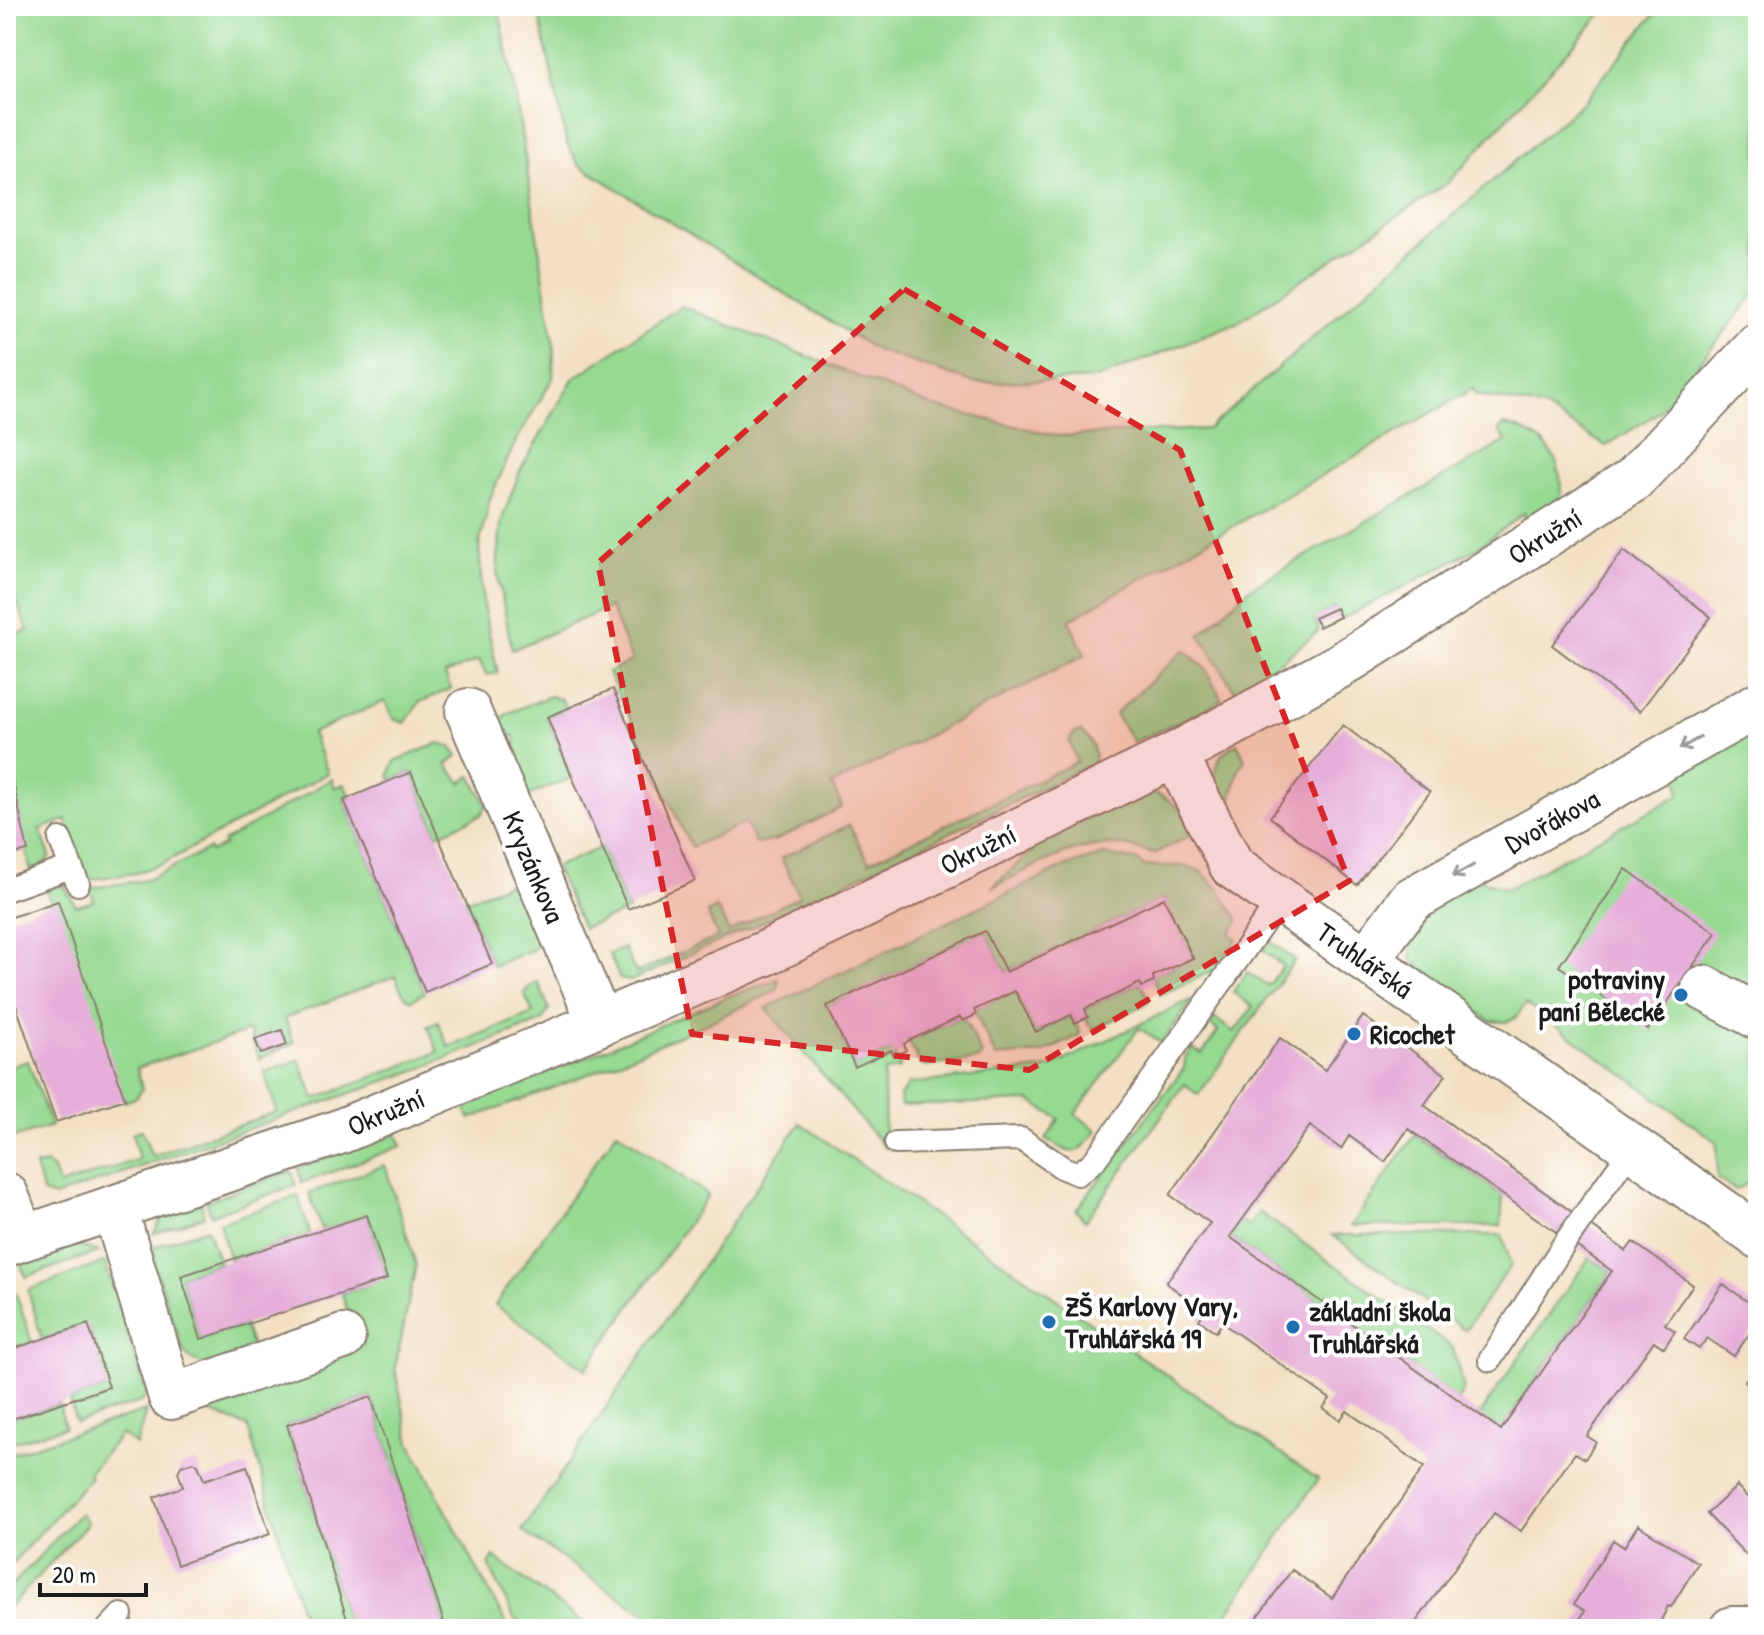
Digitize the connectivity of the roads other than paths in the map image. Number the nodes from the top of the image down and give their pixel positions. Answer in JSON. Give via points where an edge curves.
{"nodes":[{"id":1,"x":1758,"y":346,"type":"edge"},
{"id":2,"x":1758,"y":705,"type":"edge"},
{"id":3,"x":468,"y":711,"type":"dead end"},
{"id":4,"x":1175,"y":755,"type":"junction"},
{"id":5,"x":60,"y":839,"type":"dead end"},
{"id":6,"x":6,"y":890,"type":"edge"},
{"id":7,"x":1280,"y":900,"type":"junction"},
{"id":8,"x":1366,"y":960,"type":"junction"},
{"id":9,"x":1704,"y":988,"type":"dead end"},
{"id":10,"x":1758,"y":1017,"type":"edge"},
{"id":11,"x":600,"y":1023,"type":"junction"},
{"id":12,"x":896,"y":1143,"type":"dead end"},
{"id":13,"x":1632,"y":1148,"type":"junction"},
{"id":14,"x":6,"y":1195,"type":"edge"},
{"id":15,"x":115,"y":1209,"type":"junction"},
{"id":16,"x":1757,"y":1227,"type":"edge"},
{"id":17,"x":15,"y":1241,"type":"edge"},
{"id":18,"x":343,"y":1337,"type":"dead end"},
{"id":19,"x":1490,"y":1360,"type":"dead end"},
{"id":20,"x":1732,"y":1629,"type":"edge"},
{"id":21,"x":1752,"y":1629,"type":"edge"}],
"edges":[{"from":1,"to":4,"type":"street","name":"Okružní","via":[[1633,480],[1341,665]]},
{"from":2,"to":8,"type":"street","name":"Dvořákova","one_way":true,"via":[[1411,900]]},
{"from":3,"to":11,"type":"street","name":"Kryzánkova"},
{"from":4,"to":7,"type":"street","name":"Truhlářská","via":[[1232,866]]},
{"from":4,"to":11,"type":"street","name":"Okružní","via":[[766,953]]},
{"from":5,"to":6,"type":"lane","via":[[75,875]]},
{"from":7,"to":8,"type":"street","name":"Truhlářská"},
{"from":7,"to":12,"type":"lane","via":[[1094,1161],[1078,1174],[1021,1139]]},
{"from":8,"to":13,"type":"street","name":"Truhlářská"},
{"from":9,"to":10,"type":"street"},
{"from":11,"to":15,"type":"street","name":"Okružní","via":[[339,1132]]},
{"from":13,"to":16,"type":"street","name":"Truhlářská"},
{"from":13,"to":19,"type":"lane"},
{"from":14,"to":17,"type":"street"},
{"from":15,"to":17,"type":"street","name":"Okružní"},
{"from":15,"to":18,"type":"street","via":[[171,1397]]},
{"from":20,"to":21,"type":"street"}]}
